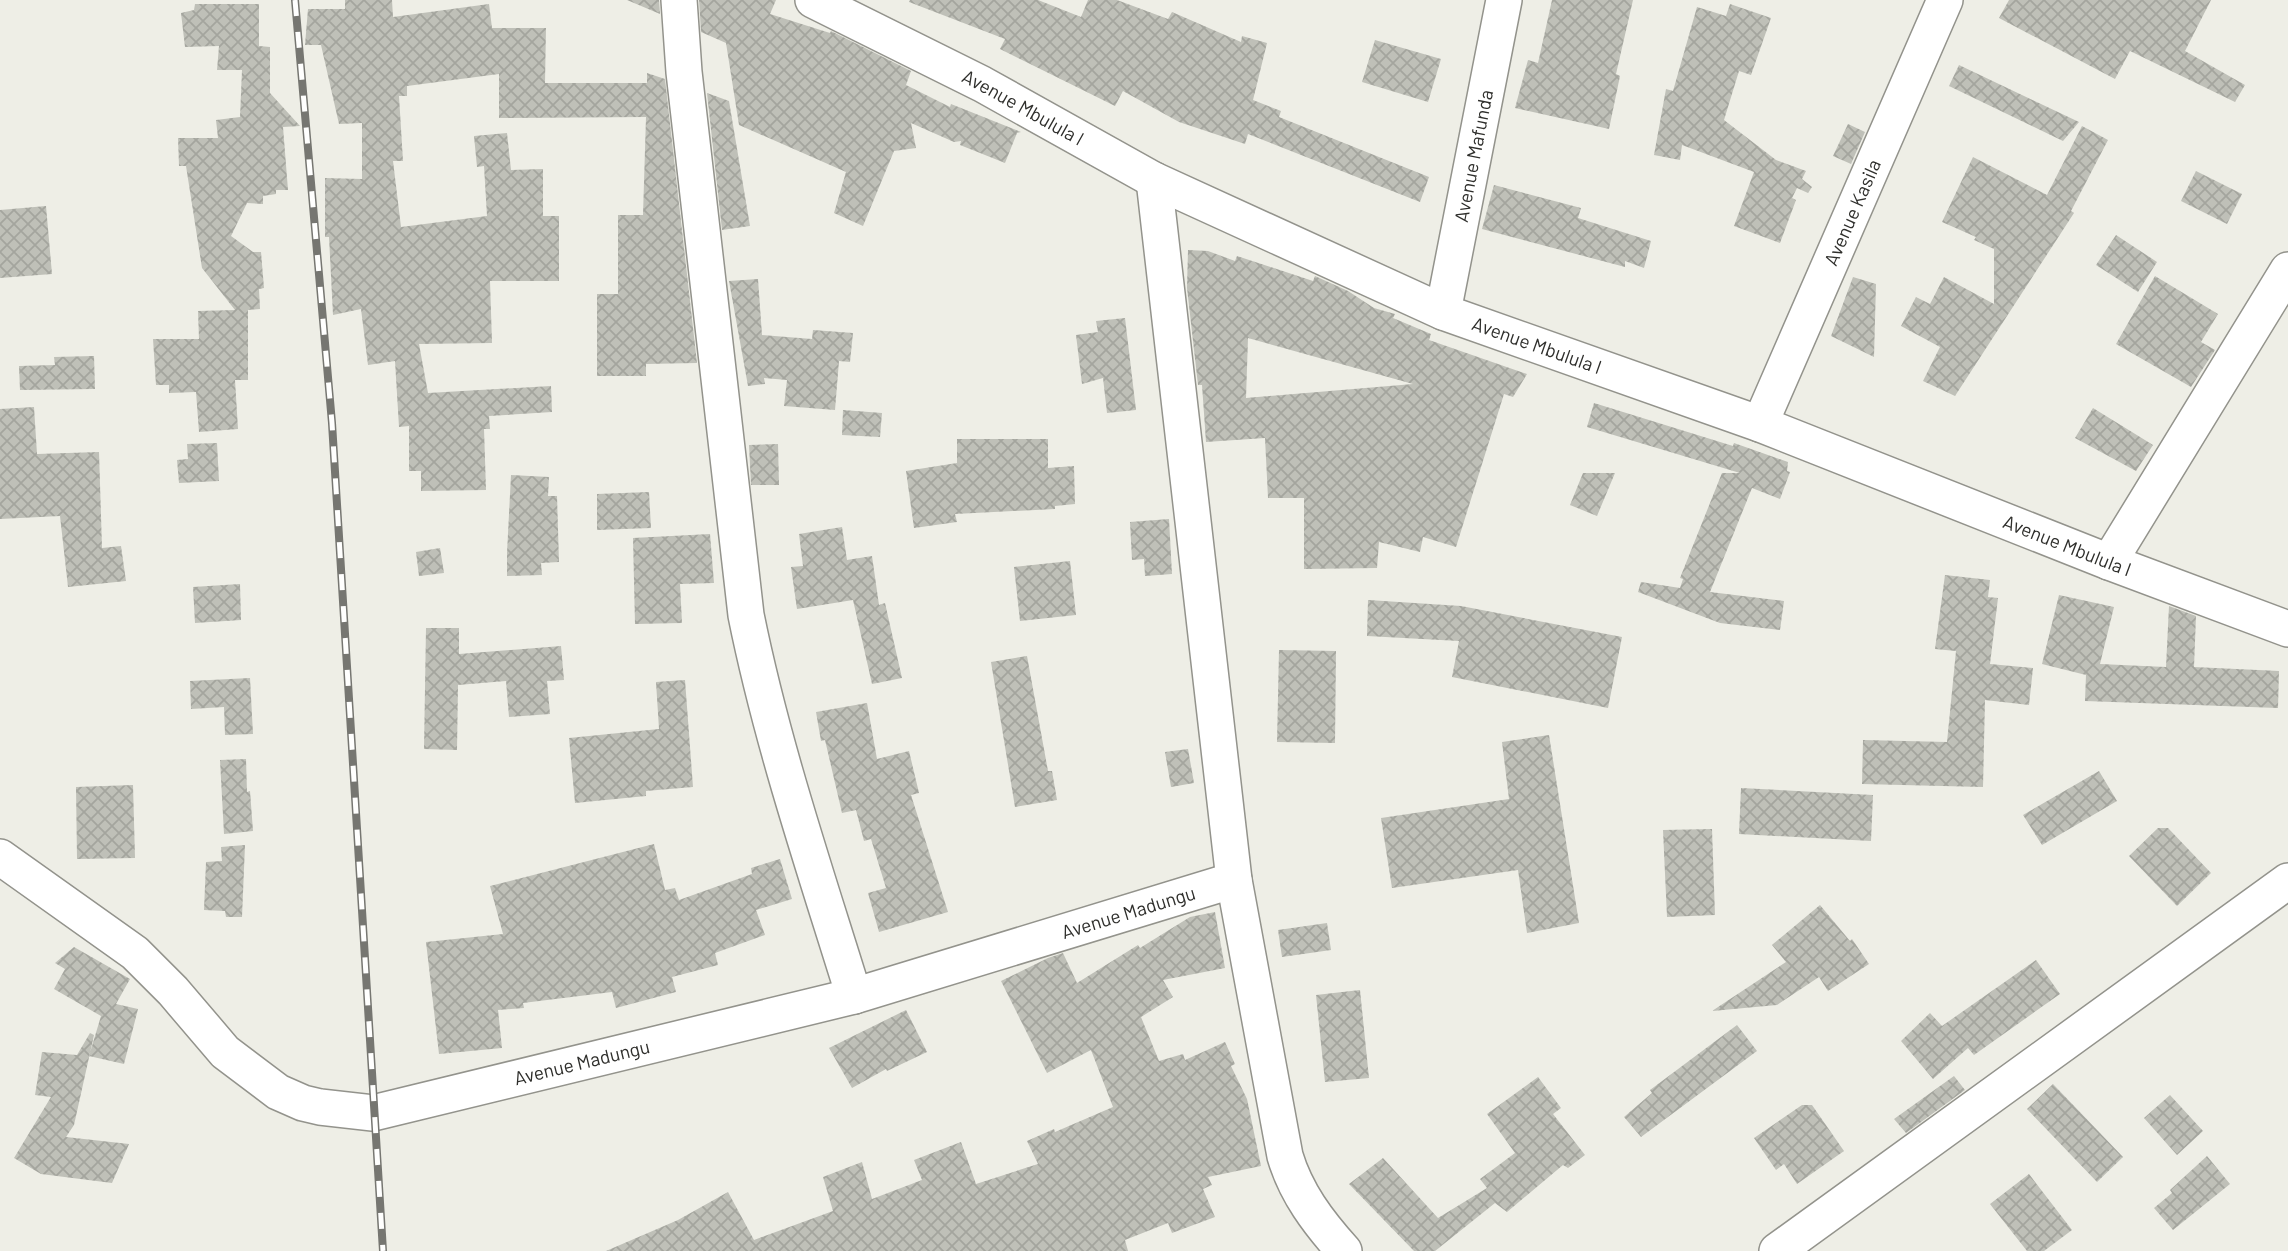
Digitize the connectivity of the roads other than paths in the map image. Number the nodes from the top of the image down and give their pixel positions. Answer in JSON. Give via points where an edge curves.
{"nodes":[{"id":1,"x":679,"y":0,"type":"edge"},
{"id":2,"x":813,"y":0,"type":"edge"},
{"id":3,"x":1504,"y":0,"type":"edge"},
{"id":4,"x":1945,"y":0,"type":"edge"},
{"id":5,"x":1154,"y":180,"type":"junction"},
{"id":6,"x":2288,"y":270,"type":"edge"},
{"id":7,"x":1443,"y":312,"type":"junction"},
{"id":8,"x":1760,"y":424,"type":"junction"},
{"id":9,"x":2109,"y":562,"type":"junction"},
{"id":10,"x":2288,"y":629,"type":"edge"},
{"id":11,"x":0,"y":857,"type":"edge"},
{"id":12,"x":1234,"y":880,"type":"junction"},
{"id":13,"x":2288,"y":881,"type":"edge"},
{"id":14,"x":854,"y":996,"type":"junction"},
{"id":15,"x":1344,"y":1251,"type":"edge"},
{"id":16,"x":1777,"y":1251,"type":"edge"}],
"edges":[{"from":1,"to":14,"type":"street","via":[[746,615],[759,680]]},
{"from":2,"to":5,"type":"street","name":"Avenue Mbulula I","via":[[982,84]]},
{"from":3,"to":7,"type":"street","name":"Avenue Mafunda"},
{"from":4,"to":8,"type":"street","name":"Avenue Kasila"},
{"from":5,"to":7,"type":"street","name":"Avenue Mbulula I"},
{"from":5,"to":12,"type":"street"},
{"from":6,"to":9,"type":"street"},
{"from":7,"to":8,"type":"street","name":"Avenue Mbulula I"},
{"from":8,"to":9,"type":"street","name":"Avenue Mbulula I"},
{"from":9,"to":10,"type":"street","name":"Avenue Mbulula I"},
{"from":11,"to":14,"type":"street","name":"Avenue Madungu","via":[[135,953],[225,1052],[255,1076],[278,1092],[320,1107],[373,1113]]},
{"from":12,"to":14,"type":"street","name":"Avenue Madungu"},
{"from":12,"to":15,"type":"street","via":[[1285,1156],[1293,1180]]},
{"from":13,"to":16,"type":"street"}]}
